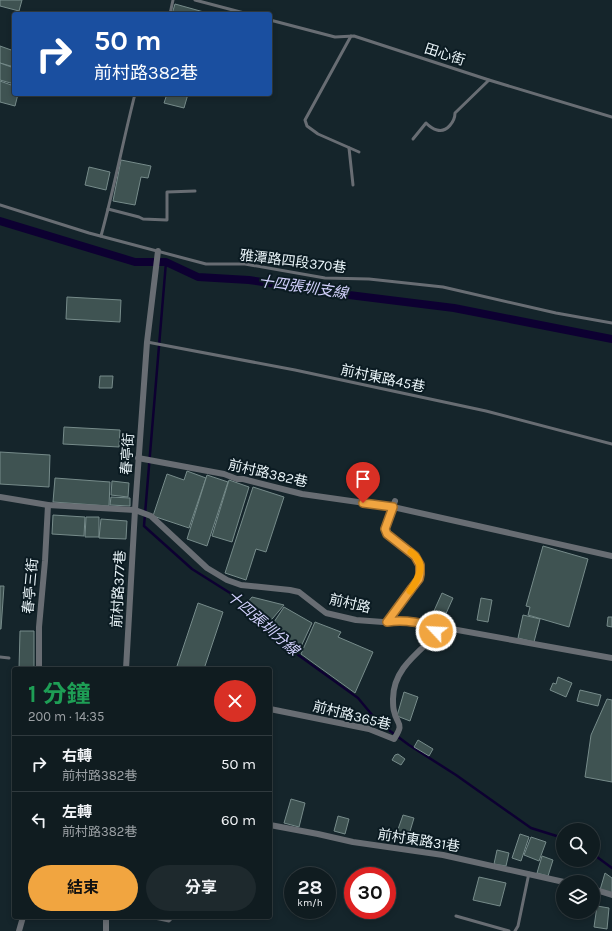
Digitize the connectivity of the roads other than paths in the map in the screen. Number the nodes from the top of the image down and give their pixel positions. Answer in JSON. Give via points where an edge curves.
{"nodes":[{"id":1,"x":173,"y":0,"type":"edge"},
{"id":2,"x":194,"y":0,"type":"edge"},
{"id":3,"x":170,"y":12,"type":"edge"},
{"id":4,"x":240,"y":12,"type":"edge"},
{"id":5,"x":272,"y":20,"type":"edge"},
{"id":6,"x":351,"y":36,"type":"junction"},
{"id":7,"x":489,"y":80,"type":"junction"},
{"id":8,"x":135,"y":96,"type":"edge"},
{"id":9,"x":612,"y":118,"type":"edge"},
{"id":10,"x":413,"y":139,"type":"dead end"},
{"id":11,"x":349,"y":148,"type":"junction"},
{"id":12,"x":359,"y":152,"type":"dead end"},
{"id":13,"x":353,"y":185,"type":"dead end"},
{"id":14,"x":195,"y":191,"type":"dead end"},
{"id":15,"x":0,"y":205,"type":"edge"},
{"id":16,"x":108,"y":209,"type":"junction"},
{"id":17,"x":101,"y":236,"type":"junction"},
{"id":18,"x":158,"y":251,"type":"junction"},
{"id":19,"x":612,"y":323,"type":"edge"},
{"id":20,"x":147,"y":342,"type":"junction"},
{"id":21,"x":612,"y":444,"type":"edge"},
{"id":22,"x":138,"y":458,"type":"junction"},
{"id":23,"x":0,"y":497,"type":"edge"},
{"id":24,"x":395,"y":501,"type":"dead end"},
{"id":25,"x":48,"y":505,"type":"junction"},
{"id":26,"x":393,"y":507,"type":"junction"},
{"id":27,"x":135,"y":510,"type":"junction"},
{"id":28,"x":612,"y":556,"type":"edge"},
{"id":29,"x":387,"y":622,"type":"junction"},
{"id":30,"x":435,"y":626,"type":"junction"},
{"id":31,"x":0,"y":657,"type":"edge"},
{"id":32,"x":9,"y":658,"type":"dead end"},
{"id":33,"x":612,"y":658,"type":"edge"},
{"id":34,"x":39,"y":667,"type":"edge"},
{"id":35,"x":126,"y":667,"type":"edge"},
{"id":36,"x":272,"y":709,"type":"edge"},
{"id":37,"x":272,"y":825,"type":"edge"},
{"id":38,"x":529,"y":873,"type":"junction"},
{"id":39,"x":556,"y":880,"type":"edge"},
{"id":40,"x":600,"y":891,"type":"edge"},
{"id":41,"x":612,"y":895,"type":"edge"},
{"id":42,"x":456,"y":916,"type":"dead end"},
{"id":43,"x":22,"y":919,"type":"edge"},
{"id":44,"x":106,"y":919,"type":"edge"},
{"id":45,"x":160,"y":919,"type":"edge"},
{"id":46,"x":170,"y":919,"type":"edge"},
{"id":47,"x":19,"y":931,"type":"edge"},
{"id":48,"x":106,"y":931,"type":"edge"},
{"id":49,"x":509,"y":931,"type":"edge"},
{"id":50,"x":515,"y":931,"type":"edge"}],
"edges":[{"from":1,"to":3,"type":"lane"},
{"from":2,"to":4,"type":"lane"},
{"from":5,"to":6,"type":"lane","name":"田心街","via":[[335,36]]},
{"from":6,"to":7,"type":"lane","name":"田心街"},
{"from":6,"to":11,"type":"lane","via":[[305,120],[307,126],[318,134]]},
{"from":7,"to":9,"type":"lane","name":"田心街"},
{"from":7,"to":10,"type":"lane","via":[[455,113],[452,124],[444,130],[438,130],[426,123]]},
{"from":8,"to":16,"type":"lane"},
{"from":11,"to":12,"type":"lane"},
{"from":11,"to":13,"type":"lane"},
{"from":14,"to":16,"type":"lane","via":[[167,192],[168,220],[143,219]]},
{"from":15,"to":17,"type":"lane","name":"雅潭路四段370巷"},
{"from":16,"to":17,"type":"lane"},
{"from":17,"to":18,"type":"lane","name":"雅潭路四段370巷"},
{"from":18,"to":19,"type":"lane","name":"雅潭路四段370巷","via":[[206,264],[245,264],[325,278],[369,279],[443,287]]},
{"from":18,"to":20,"type":"street","name":"春亭街"},
{"from":20,"to":21,"type":"lane","name":"前村東路45巷","via":[[295,370],[486,411]]},
{"from":20,"to":22,"type":"street","name":"春亭街"},
{"from":22,"to":26,"type":"street","name":"前村路382巷","via":[[224,474],[302,494]]},
{"from":22,"to":27,"type":"street","name":"春亭街"},
{"from":23,"to":25,"type":"street"},
{"from":24,"to":26,"type":"street"},
{"from":25,"to":27,"type":"street"},
{"from":25,"to":34,"type":"street","name":"春亭三街","via":[[39,627]]},
{"from":26,"to":28,"type":"street","name":"前村路382巷"},
{"from":26,"to":29,"type":"street","via":[[386,532],[415,556],[420,565],[420,574],[419,579]]},
{"from":27,"to":29,"type":"street","name":"前村路","via":[[151,516],[207,568],[227,580],[241,585],[299,592],[326,613],[356,620]]},
{"from":27,"to":35,"type":"street","name":"前村路377巷"},
{"from":29,"to":30,"type":"street","name":"前村路","via":[[402,620]]},
{"from":30,"to":33,"type":"street","name":"前村路"},
{"from":30,"to":36,"type":"street","name":"前村路365巷","via":[[434,637],[402,668],[397,678],[393,694],[394,712],[400,730],[394,739],[369,729]]},
{"from":31,"to":32,"type":"lane"},
{"from":37,"to":38,"type":"street","name":"前村東路31巷","via":[[353,842],[443,855]]},
{"from":38,"to":39,"type":"street","name":"前村東路31巷"},
{"from":38,"to":50,"type":"lane"},
{"from":40,"to":41,"type":"street"},
{"from":42,"to":49,"type":"lane"},
{"from":43,"to":47,"type":"street"},
{"from":44,"to":48,"type":"street"},
{"from":45,"to":46,"type":"lane"}]}
